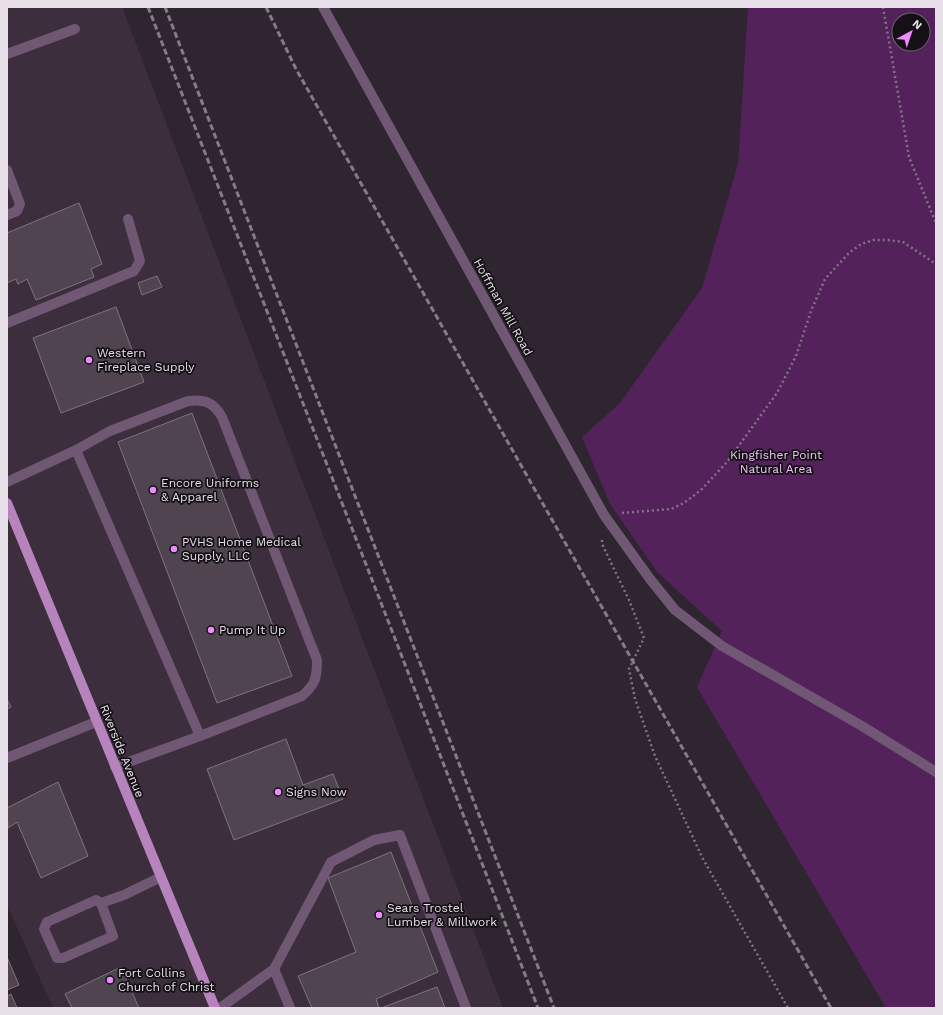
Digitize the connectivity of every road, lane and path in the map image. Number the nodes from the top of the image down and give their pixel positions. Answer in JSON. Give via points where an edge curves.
{"nodes":[{"id":1,"x":323,"y":7,"type":"edge"},
{"id":2,"x":883,"y":7,"type":"edge"},
{"id":3,"x":75,"y":28,"type":"dead end"},
{"id":4,"x":7,"y":54,"type":"edge"},
{"id":5,"x":7,"y":170,"type":"edge"},
{"id":6,"x":7,"y":215,"type":"edge"},
{"id":7,"x":128,"y":219,"type":"dead end"},
{"id":8,"x":936,"y":223,"type":"edge"},
{"id":9,"x":936,"y":264,"type":"edge"},
{"id":10,"x":7,"y":323,"type":"edge"},
{"id":11,"x":76,"y":450,"type":"junction"},
{"id":12,"x":7,"y":482,"type":"edge"},
{"id":13,"x":7,"y":503,"type":"edge"},
{"id":14,"x":604,"y":515,"type":"junction"},
{"id":15,"x":96,"y":722,"type":"junction"},
{"id":16,"x":200,"y":736,"type":"junction"},
{"id":17,"x":7,"y":758,"type":"edge"},
{"id":18,"x":115,"y":767,"type":"junction"},
{"id":19,"x":936,"y":772,"type":"edge"},
{"id":20,"x":161,"y":877,"type":"junction"},
{"id":21,"x":101,"y":903,"type":"junction"},
{"id":22,"x":274,"y":969,"type":"junction"},
{"id":23,"x":215,"y":1008,"type":"edge"},
{"id":24,"x":220,"y":1008,"type":"edge"},
{"id":25,"x":290,"y":1008,"type":"edge"},
{"id":26,"x":466,"y":1008,"type":"edge"},
{"id":27,"x":788,"y":1008,"type":"edge"}],
"edges":[{"from":1,"to":14,"type":"street","name":"Hoffman Mill Road"},
{"from":2,"to":8,"type":"path","via":[[909,156]]},
{"from":3,"to":4,"type":"street"},
{"from":5,"to":6,"type":"street","via":[[20,204],[17,211]]},
{"from":7,"to":10,"type":"street","via":[[140,261],[134,271]]},
{"from":9,"to":14,"type":"path","via":[[903,242],[888,240],[874,240],[861,244],[849,253],[825,279],[796,356],[777,393],[728,462],[707,485],[684,503],[671,509]]},
{"from":11,"to":12,"type":"street"},
{"from":11,"to":16,"type":"street"},
{"from":11,"to":16,"type":"street","via":[[110,430],[188,401],[198,400],[211,404],[222,417],[316,660],[317,671],[311,688],[302,696]]},
{"from":13,"to":15,"type":"main road","name":"Riverside Avenue"},
{"from":14,"to":19,"type":"street","name":"Hoffman Mill Road","via":[[675,610],[722,646],[862,726]]},
{"from":14,"to":27,"type":"path","via":[[602,544],[644,638],[629,670],[635,699],[655,756],[703,859]]},
{"from":15,"to":17,"type":"street"},
{"from":15,"to":18,"type":"main road","name":"Riverside Avenue"},
{"from":16,"to":18,"type":"street"},
{"from":18,"to":20,"type":"main road","name":"Riverside Avenue"},
{"from":20,"to":21,"type":"street"},
{"from":20,"to":23,"type":"main road","name":"Riverside Avenue"},
{"from":21,"to":21,"type":"street","via":[[113,936],[63,958],[57,958],[44,929],[47,922],[96,900]]},
{"from":22,"to":24,"type":"street"},
{"from":22,"to":25,"type":"street"},
{"from":22,"to":26,"type":"street","via":[[331,862],[374,840],[400,835]]}]}
